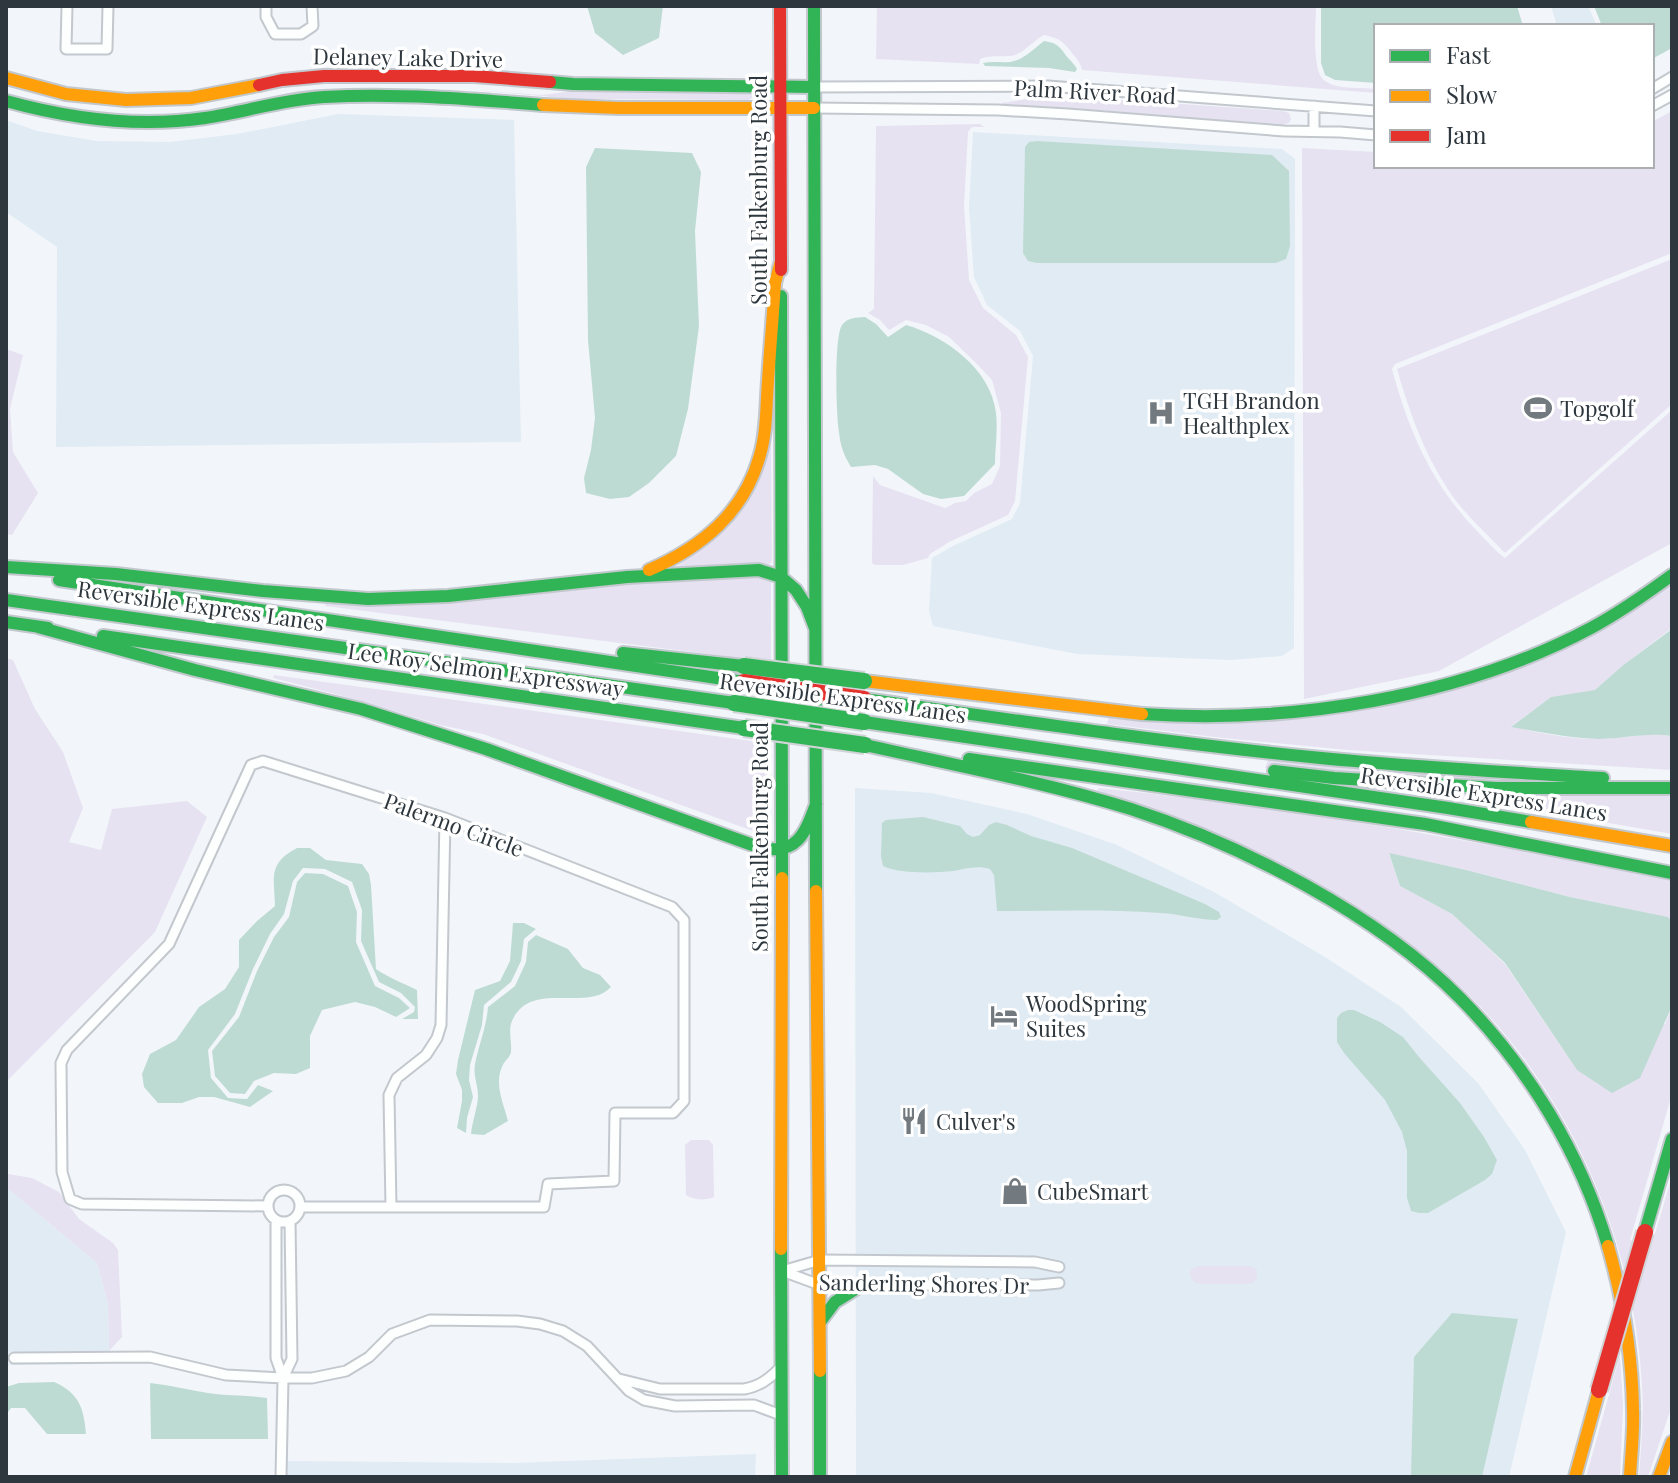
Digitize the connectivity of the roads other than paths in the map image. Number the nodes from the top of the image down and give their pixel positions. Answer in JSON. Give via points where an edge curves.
{"nodes":[{"id":1,"x":67,"y":6,"type":"edge"},
{"id":2,"x":108,"y":6,"type":"edge"},
{"id":3,"x":266,"y":6,"type":"edge"},
{"id":4,"x":312,"y":6,"type":"edge"},
{"id":5,"x":780,"y":6,"type":"edge"},
{"id":6,"x":814,"y":6,"type":"edge"},
{"id":7,"x":1672,"y":77,"type":"edge"},
{"id":8,"x":6,"y":78,"type":"edge"},
{"id":9,"x":780,"y":87,"type":"junction"},
{"id":10,"x":814,"y":87,"type":"junction"},
{"id":11,"x":1654,"y":88,"type":"edge"},
{"id":12,"x":1672,"y":95,"type":"edge"},
{"id":13,"x":6,"y":101,"type":"edge"},
{"id":14,"x":1654,"y":105,"type":"edge"},
{"id":15,"x":1314,"y":106,"type":"junction"},
{"id":16,"x":780,"y":108,"type":"junction"},
{"id":17,"x":814,"y":108,"type":"junction"},
{"id":18,"x":1374,"y":111,"type":"edge"},
{"id":19,"x":1314,"y":131,"type":"junction"},
{"id":20,"x":1374,"y":135,"type":"edge"},
{"id":21,"x":781,"y":261,"type":"junction"},
{"id":22,"x":6,"y":570,"type":"edge"},
{"id":23,"x":1672,"y":575,"type":"edge"},
{"id":24,"x":627,"y":577,"type":"junction"},
{"id":25,"x":783,"y":577,"type":"junction"},
{"id":26,"x":6,"y":600,"type":"edge"},
{"id":27,"x":6,"y":622,"type":"edge"},
{"id":28,"x":38,"y":627,"type":"junction"},
{"id":29,"x":815,"y":628,"type":"junction"},
{"id":30,"x":741,"y":686,"type":"junction"},
{"id":31,"x":864,"y":711,"type":"junction"},
{"id":32,"x":865,"y":745,"type":"junction"},
{"id":33,"x":1672,"y":785,"type":"edge"},
{"id":34,"x":816,"y":804,"type":"junction"},
{"id":35,"x":445,"y":818,"type":"junction"},
{"id":36,"x":1672,"y":846,"type":"edge"},
{"id":37,"x":780,"y":850,"type":"junction"},
{"id":38,"x":1672,"y":873,"type":"edge"},
{"id":39,"x":1672,"y":1139,"type":"edge"},
{"id":40,"x":267,"y":1206,"type":"junction"},
{"id":41,"x":300,"y":1207,"type":"junction"},
{"id":42,"x":391,"y":1207,"type":"junction"},
{"id":43,"x":276,"y":1220,"type":"junction"},
{"id":44,"x":290,"y":1221,"type":"junction"},
{"id":45,"x":820,"y":1260,"type":"junction"},
{"id":46,"x":1059,"y":1267,"type":"dead end"},
{"id":47,"x":782,"y":1271,"type":"junction"},
{"id":48,"x":1059,"y":1283,"type":"dead end"},
{"id":49,"x":820,"y":1285,"type":"junction"},
{"id":50,"x":862,"y":1285,"type":"junction"},
{"id":51,"x":820,"y":1322,"type":"junction"},
{"id":52,"x":14,"y":1358,"type":"dead end"},
{"id":53,"x":782,"y":1366,"type":"junction"},
{"id":54,"x":283,"y":1378,"type":"junction"},
{"id":55,"x":616,"y":1378,"type":"junction"},
{"id":56,"x":781,"y":1415,"type":"junction"},
{"id":57,"x":1672,"y":1442,"type":"edge"},
{"id":58,"x":281,"y":1477,"type":"edge"},
{"id":59,"x":782,"y":1477,"type":"edge"},
{"id":60,"x":820,"y":1477,"type":"edge"},
{"id":61,"x":1575,"y":1477,"type":"edge"},
{"id":62,"x":1630,"y":1477,"type":"edge"},
{"id":63,"x":1659,"y":1477,"type":"edge"}],
"edges":[{"from":1,"to":2,"type":"street","via":[[66,49],[107,49]]},
{"from":3,"to":4,"type":"street","via":[[275,34],[301,34],[313,26]]},
{"from":5,"to":9,"type":"main road","name":"South Falkenburg Road"},
{"from":6,"to":10,"type":"main road"},
{"from":7,"to":11,"type":"street"},
{"from":8,"to":9,"type":"main road","name":"Delaney Lake Drive","via":[[66,94],[126,100],[191,98],[324,76]]},
{"from":9,"to":10,"type":"main road","name":"Delaney Lake Drive"},
{"from":9,"to":16,"type":"main road","name":"South Falkenburg Road"},
{"from":10,"to":15,"type":"street","name":"Palm River Road","via":[[1048,86]]},
{"from":10,"to":17,"type":"main road"},
{"from":12,"to":14,"type":"street"},
{"from":13,"to":16,"type":"main road","name":"Delaney Lake Drive","via":[[86,119],[154,122],[323,97]]},
{"from":15,"to":18,"type":"street","name":"Palm River Road"},
{"from":15,"to":19,"type":"street"},
{"from":16,"to":17,"type":"main road","name":"Delaney Lake Drive"},
{"from":16,"to":21,"type":"main road","name":"South Falkenburg Road"},
{"from":17,"to":19,"type":"street","name":"Palm River Road","via":[[998,110]]},
{"from":17,"to":29,"type":"main road"},
{"from":19,"to":20,"type":"street","name":"Palm River Road"},
{"from":21,"to":24,"type":"main road","via":[[763,439],[747,490],[725,522],[699,545]]},
{"from":21,"to":25,"type":"main road","name":"South Falkenburg Road"},
{"from":22,"to":24,"type":"main road","via":[[116,574],[368,599]]},
{"from":22,"to":30,"type":"main road","name":"Lee Roy Selmon Expressway"},
{"from":23,"to":30,"type":"main road","bridge":true,"via":[[1582,633],[1519,661],[1454,683],[1323,709],[1219,717],[1151,715],[864,681]]},
{"from":24,"to":25,"type":"main road","via":[[753,570]]},
{"from":25,"to":29,"type":"main road","via":[[801,596]]},
{"from":25,"to":37,"type":"main road","name":"South Falkenburg Road"},
{"from":26,"to":30,"type":"main road","name":"Reversible Express Lanes","via":[[588,684]]},
{"from":27,"to":28,"type":"main road","name":"Lee Roy Selmon Expressway"},
{"from":28,"to":32,"type":"main road","name":"Lee Roy Selmon Expressway","bridge":true},
{"from":28,"to":37,"type":"main road","via":[[361,709],[751,845]]},
{"from":29,"to":34,"type":"main road"},
{"from":30,"to":31,"type":"main road","bridge":true},
{"from":30,"to":31,"type":"main road","name":"Reversible Express Lanes","bridge":true},
{"from":31,"to":33,"type":"main road","via":[[1422,767]]},
{"from":31,"to":36,"type":"main road","name":"Reversible Express Lanes"},
{"from":32,"to":38,"type":"main road","via":[[1425,824]]},
{"from":32,"to":62,"type":"main road","via":[[1094,798],[1208,838],[1334,903],[1459,997],[1517,1065],[1564,1136],[1608,1243],[1632,1362]]},
{"from":34,"to":37,"type":"main road","via":[[801,835]]},
{"from":34,"to":45,"type":"main road"},
{"from":35,"to":40,"type":"street","name":"Palermo Circle","via":[[263,761],[251,765],[169,944],[67,1050],[61,1063],[62,1172],[70,1199],[82,1204]]},
{"from":35,"to":42,"type":"street","via":[[441,1025],[426,1055],[397,1078],[389,1095]]},
{"from":35,"to":42,"type":"street","name":"Palermo Circle","via":[[672,907],[684,920],[684,1101],[673,1113],[615,1113],[614,1181],[548,1184],[544,1207]]},
{"from":37,"to":47,"type":"main road","name":"South Falkenburg Road"},
{"from":39,"to":61,"type":"main road","bridge":true},
{"from":40,"to":41,"type":"street","via":[[282,1190],[292,1192]]},
{"from":40,"to":43,"type":"street"},
{"from":41,"to":42,"type":"street","name":"Palermo Circle"},
{"from":41,"to":44,"type":"street"},
{"from":43,"to":44,"type":"street"},
{"from":43,"to":54,"type":"street","via":[[276,1358]]},
{"from":44,"to":54,"type":"street","via":[[292,1359]]},
{"from":45,"to":46,"type":"street","name":"Sanderling Shores Dr","via":[[1035,1262]]},
{"from":45,"to":47,"type":"street","name":"Sanderling Shores Dr"},
{"from":45,"to":49,"type":"main road"},
{"from":47,"to":49,"type":"street","name":"Sanderling Shores Dr"},
{"from":47,"to":53,"type":"main road","name":"South Falkenburg Road"},
{"from":48,"to":50,"type":"street","name":"Sanderling Shores Dr"},
{"from":49,"to":50,"type":"street","name":"Sanderling Shores Dr"},
{"from":49,"to":51,"type":"main road"},
{"from":50,"to":51,"type":"main road","via":[[835,1302]]},
{"from":51,"to":60,"type":"main road"},
{"from":52,"to":54,"type":"street","via":[[150,1357],[226,1375]]},
{"from":53,"to":55,"type":"street","via":[[768,1380],[744,1389],[660,1389]]},
{"from":53,"to":56,"type":"main road","name":"South Falkenburg Road"},
{"from":54,"to":55,"type":"street","via":[[346,1371],[392,1334],[430,1320],[517,1321],[563,1331],[587,1346]]},
{"from":54,"to":58,"type":"street"},
{"from":55,"to":56,"type":"street","via":[[644,1400],[660,1404],[754,1405]]},
{"from":56,"to":59,"type":"main road","name":"South Falkenburg Road"},
{"from":57,"to":63,"type":"main road"}]}
